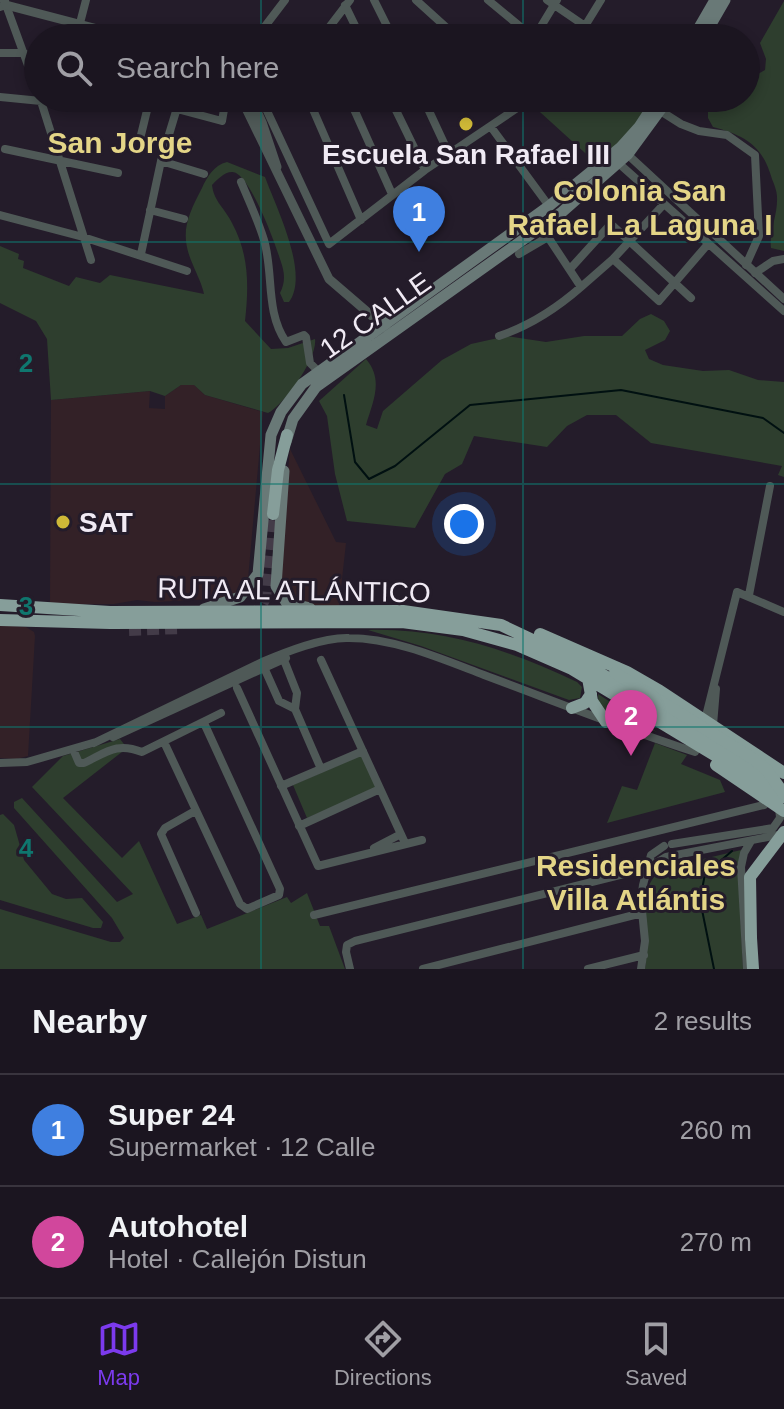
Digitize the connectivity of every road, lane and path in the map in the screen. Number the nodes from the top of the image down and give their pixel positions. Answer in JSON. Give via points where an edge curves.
{"nodes":[{"id":1,"x":86,"y":0,"type":"edge"},
{"id":2,"x":285,"y":0,"type":"edge"},
{"id":3,"x":374,"y":0,"type":"edge"},
{"id":4,"x":416,"y":0,"type":"edge"},
{"id":5,"x":488,"y":0,"type":"edge"},
{"id":6,"x":601,"y":0,"type":"edge"},
{"id":7,"x":715,"y":0,"type":"edge"},
{"id":8,"x":725,"y":0,"type":"edge"},
{"id":9,"x":552,"y":2,"type":"edge"},
{"id":10,"x":348,"y":3,"type":"edge"},
{"id":11,"x":4,"y":4,"type":"edge"},
{"id":12,"x":80,"y":23,"type":"junction"},
{"id":13,"x":83,"y":24,"type":"edge"},
{"id":14,"x":267,"y":24,"type":"edge"},
{"id":15,"x":332,"y":24,"type":"edge"},
{"id":16,"x":356,"y":24,"type":"edge"},
{"id":17,"x":386,"y":24,"type":"edge"},
{"id":18,"x":443,"y":24,"type":"edge"},
{"id":19,"x":517,"y":24,"type":"edge"},
{"id":20,"x":541,"y":24,"type":"edge"},
{"id":21,"x":582,"y":24,"type":"edge"},
{"id":22,"x":586,"y":24,"type":"edge"},
{"id":23,"x":701,"y":24,"type":"edge"},
{"id":24,"x":711,"y":24,"type":"edge"},
{"id":25,"x":0,"y":53,"type":"edge"},
{"id":26,"x":24,"y":53,"type":"joint"},
{"id":27,"x":0,"y":97,"type":"edge"},
{"id":28,"x":24,"y":97,"type":"edge"},
{"id":29,"x":44,"y":112,"type":"edge"},
{"id":30,"x":147,"y":112,"type":"edge"},
{"id":31,"x":176,"y":112,"type":"edge"},
{"id":32,"x":188,"y":112,"type":"edge"},
{"id":33,"x":224,"y":112,"type":"edge"},
{"id":34,"x":248,"y":112,"type":"edge"},
{"id":35,"x":257,"y":112,"type":"edge"},
{"id":36,"x":270,"y":112,"type":"edge"},
{"id":37,"x":314,"y":112,"type":"edge"},
{"id":38,"x":355,"y":112,"type":"edge"},
{"id":39,"x":397,"y":112,"type":"edge"},
{"id":40,"x":430,"y":112,"type":"edge"},
{"id":41,"x":512,"y":112,"type":"edge"},
{"id":42,"x":652,"y":112,"type":"edge"},
{"id":43,"x":667,"y":112,"type":"edge"},
{"id":44,"x":491,"y":127,"type":"junction"},
{"id":45,"x":141,"y":135,"type":"dead end"},
{"id":46,"x":5,"y":149,"type":"dead end"},
{"id":47,"x":624,"y":150,"type":"junction"},
{"id":48,"x":449,"y":154,"type":"junction"},
{"id":49,"x":614,"y":159,"type":"junction"},
{"id":50,"x":61,"y":160,"type":"junction"},
{"id":51,"x":161,"y":161,"type":"junction"},
{"id":52,"x":425,"y":170,"type":"junction"},
{"id":53,"x":118,"y":173,"type":"dead end"},
{"id":54,"x":204,"y":174,"type":"dead end"},
{"id":55,"x":279,"y":178,"type":"junction"},
{"id":56,"x":241,"y":182,"type":"dead end"},
{"id":57,"x":392,"y":194,"type":"junction"},
{"id":58,"x":664,"y":204,"type":"junction"},
{"id":59,"x":549,"y":206,"type":"junction"},
{"id":60,"x":150,"y":210,"type":"junction"},
{"id":61,"x":0,"y":215,"type":"edge"},
{"id":62,"x":184,"y":219,"type":"dead end"},
{"id":63,"x":361,"y":220,"type":"junction"},
{"id":64,"x":83,"y":237,"type":"junction"},
{"id":65,"x":630,"y":241,"type":"junction"},
{"id":66,"x":708,"y":244,"type":"junction"},
{"id":67,"x":141,"y":254,"type":"junction"},
{"id":68,"x":519,"y":254,"type":"dead end"},
{"id":69,"x":613,"y":259,"type":"junction"},
{"id":70,"x":784,"y":259,"type":"edge"},
{"id":71,"x":91,"y":260,"type":"dead end"},
{"id":72,"x":746,"y":265,"type":"junction"},
{"id":73,"x":570,"y":269,"type":"junction"},
{"id":74,"x":187,"y":271,"type":"dead end"},
{"id":75,"x":755,"y":273,"type":"junction"},
{"id":76,"x":675,"y":281,"type":"junction"},
{"id":77,"x":581,"y":287,"type":"junction"},
{"id":78,"x":691,"y":298,"type":"dead end"},
{"id":79,"x":784,"y":299,"type":"edge"},
{"id":80,"x":784,"y":311,"type":"edge"},
{"id":81,"x":386,"y":329,"type":"junction"},
{"id":82,"x":499,"y":336,"type":"dead end"},
{"id":83,"x":317,"y":370,"type":"junction"},
{"id":84,"x":307,"y":397,"type":"junction"},
{"id":85,"x":274,"y":426,"type":"junction"},
{"id":86,"x":287,"y":435,"type":"junction"},
{"id":87,"x":770,"y":486,"type":"dead end"},
{"id":88,"x":273,"y":514,"type":"tunnel mouth"},
{"id":89,"x":749,"y":595,"type":"junction"},
{"id":90,"x":0,"y":605,"type":"edge"},
{"id":91,"x":200,"y":610,"type":"junction"},
{"id":92,"x":338,"y":610,"type":"junction"},
{"id":93,"x":784,"y":612,"type":"edge"},
{"id":94,"x":0,"y":620,"type":"edge"},
{"id":95,"x":38,"y":622,"type":"junction"},
{"id":96,"x":501,"y":625,"type":"junction"},
{"id":97,"x":129,"y":630,"type":"tunnel mouth"},
{"id":98,"x":283,"y":657,"type":"junction"},
{"id":99,"x":321,"y":660,"type":"dead end"},
{"id":100,"x":602,"y":660,"type":"junction"},
{"id":101,"x":263,"y":665,"type":"junction"},
{"id":102,"x":588,"y":678,"type":"junction"},
{"id":103,"x":237,"y":688,"type":"dead end"},
{"id":104,"x":610,"y":690,"type":"junction"},
{"id":105,"x":591,"y":694,"type":"junction"},
{"id":106,"x":572,"y":708,"type":"junction"},
{"id":107,"x":295,"y":709,"type":"junction"},
{"id":108,"x":221,"y":713,"type":"dead end"},
{"id":109,"x":606,"y":722,"type":"junction"},
{"id":110,"x":204,"y":723,"type":"junction"},
{"id":111,"x":709,"y":723,"type":"junction"},
{"id":112,"x":164,"y":742,"type":"junction"},
{"id":113,"x":73,"y":749,"type":"junction"},
{"id":114,"x":363,"y":751,"type":"junction"},
{"id":115,"x":695,"y":752,"type":"junction"},
{"id":116,"x":0,"y":763,"type":"edge"},
{"id":117,"x":321,"y":769,"type":"junction"},
{"id":118,"x":784,"y":773,"type":"edge"},
{"id":119,"x":784,"y":784,"type":"edge"},
{"id":120,"x":281,"y":786,"type":"junction"},
{"id":121,"x":380,"y":789,"type":"junction"},
{"id":122,"x":783,"y":802,"type":"edge"},
{"id":123,"x":764,"y":805,"type":"dead end"},
{"id":124,"x":195,"y":811,"type":"junction"},
{"id":125,"x":738,"y":811,"type":"junction"},
{"id":126,"x":299,"y":826,"type":"junction"},
{"id":127,"x":743,"y":833,"type":"junction"},
{"id":128,"x":784,"y":833,"type":"edge"},
{"id":129,"x":401,"y":834,"type":"junction"},
{"id":130,"x":771,"y":837,"type":"junction"},
{"id":131,"x":422,"y":840,"type":"dead end"},
{"id":132,"x":748,"y":842,"type":"junction"},
{"id":133,"x":405,"y":843,"type":"junction"},
{"id":134,"x":784,"y":845,"type":"edge"},
{"id":135,"x":665,"y":846,"type":"junction"},
{"id":136,"x":359,"y":855,"type":"junction"},
{"id":137,"x":666,"y":857,"type":"junction"},
{"id":138,"x":648,"y":868,"type":"junction"},
{"id":139,"x":196,"y":913,"type":"dead end"},
{"id":140,"x":642,"y":913,"type":"junction"},
{"id":141,"x":314,"y":915,"type":"dead end"},
{"id":142,"x":644,"y":955,"type":"junction"},
{"id":143,"x":350,"y":969,"type":"edge"},
{"id":144,"x":423,"y":969,"type":"edge"},
{"id":145,"x":588,"y":969,"type":"edge"},
{"id":146,"x":641,"y":969,"type":"edge"},
{"id":147,"x":747,"y":969,"type":"edge"},
{"id":148,"x":753,"y":969,"type":"edge"}],
"edges":[{"from":1,"to":12,"type":"street"},
{"from":2,"to":14,"type":"street"},
{"from":3,"to":17,"type":"street"},
{"from":4,"to":18,"type":"street"},
{"from":5,"to":19,"type":"street"},
{"from":6,"to":22,"type":"street"},
{"from":7,"to":23,"type":"main road"},
{"from":8,"to":24,"type":"main road"},
{"from":9,"to":20,"type":"street"},
{"from":9,"to":21,"type":"street"},
{"from":10,"to":15,"type":"street"},
{"from":10,"to":16,"type":"street"},
{"from":11,"to":12,"type":"street"},
{"from":11,"to":26,"type":"street"},
{"from":12,"to":13,"type":"street"},
{"from":25,"to":26,"type":"street"},
{"from":27,"to":28,"type":"street"},
{"from":29,"to":50,"type":"street"},
{"from":30,"to":45,"type":"street"},
{"from":31,"to":51,"type":"street"},
{"from":32,"to":33,"type":"street","via":[[222,121]]},
{"from":34,"to":55,"type":"street"},
{"from":35,"to":55,"type":"street"},
{"from":36,"to":63,"type":"street","via":[[328,243]]},
{"from":37,"to":63,"type":"street"},
{"from":38,"to":57,"type":"street"},
{"from":39,"to":52,"type":"street"},
{"from":40,"to":48,"type":"street"},
{"from":41,"to":44,"type":"street"},
{"from":42,"to":47,"type":"main road","name":"12 CALLE"},
{"from":43,"to":72,"type":"street","via":[[699,131],[727,135],[755,155],[759,236]]},
{"from":44,"to":48,"type":"street"},
{"from":44,"to":59,"type":"street"},
{"from":46,"to":50,"type":"street"},
{"from":47,"to":49,"type":"main road","name":"12 CALLE"},
{"from":47,"to":72,"type":"street"},
{"from":48,"to":52,"type":"street"},
{"from":49,"to":58,"type":"street"},
{"from":49,"to":59,"type":"main road","name":"12 CALLE"},
{"from":49,"to":81,"type":"main road","name":"12 CALLE","via":[[562,212]]},
{"from":50,"to":53,"type":"street"},
{"from":50,"to":64,"type":"street"},
{"from":51,"to":54,"type":"street"},
{"from":51,"to":60,"type":"street"},
{"from":52,"to":57,"type":"street"},
{"from":55,"to":81,"type":"street","via":[[329,279]]},
{"from":56,"to":83,"type":"street","via":[[264,241],[276,325],[286,342],[306,337],[310,363]]},
{"from":57,"to":63,"type":"street"},
{"from":58,"to":65,"type":"street"},
{"from":58,"to":66,"type":"street"},
{"from":59,"to":81,"type":"main road","name":"12 CALLE"},
{"from":60,"to":62,"type":"street"},
{"from":60,"to":67,"type":"street"},
{"from":61,"to":64,"type":"street"},
{"from":64,"to":67,"type":"street"},
{"from":64,"to":71,"type":"street"},
{"from":65,"to":69,"type":"street"},
{"from":65,"to":73,"type":"street","via":[[609,226]]},
{"from":65,"to":76,"type":"street"},
{"from":66,"to":76,"type":"street"},
{"from":66,"to":80,"type":"street"},
{"from":67,"to":74,"type":"street"},
{"from":68,"to":73,"type":"street","via":[[548,237]]},
{"from":69,"to":76,"type":"street","via":[[659,301]]},
{"from":69,"to":77,"type":"street"},
{"from":70,"to":75,"type":"street"},
{"from":72,"to":75,"type":"street"},
{"from":73,"to":77,"type":"street"},
{"from":75,"to":79,"type":"street"},
{"from":76,"to":78,"type":"street"},
{"from":77,"to":82,"type":"street","via":[[539,317]]},
{"from":81,"to":83,"type":"main road","name":"12 CALLE"},
{"from":81,"to":84,"type":"main road","name":"12 CALLE"},
{"from":83,"to":85,"type":"main road","name":"12 CALLE","via":[[295,392]]},
{"from":84,"to":85,"type":"main road","via":[[284,423]]},
{"from":84,"to":86,"type":"main road","name":"12 CALLE"},
{"from":85,"to":91,"type":"main road","name":"12 CALLE","via":[[258,574],[240,597]]},
{"from":86,"to":88,"type":"highway"},
{"from":86,"to":92,"type":"main road","name":"12 CALLE","via":[[276,586],[291,604]]},
{"from":87,"to":89,"type":"street"},
{"from":89,"to":93,"type":"street"},
{"from":89,"to":111,"type":"street","via":[[736,593]]},
{"from":90,"to":91,"type":"highway","name":"RUTA AL ATLÁNTICO","via":[[110,612]]},
{"from":91,"to":92,"type":"highway","name":"RUTA AL ATLÁNTICO"},
{"from":92,"to":96,"type":"highway","name":"RUTA AL ATLÁNTICO","via":[[403,611]]},
{"from":94,"to":95,"type":"highway","name":"RUTA AL ATLÁNTICO"},
{"from":95,"to":97,"type":"highway","via":[[55,630]]},
{"from":95,"to":102,"type":"highway","name":"RUTA AL ATLÁNTICO","via":[[402,622],[499,638]]},
{"from":96,"to":100,"type":"highway","via":[[537,633]]},
{"from":96,"to":119,"type":"highway","name":"RUTA AL ATLÁNTICO","via":[[592,668]]},
{"from":98,"to":101,"type":"street"},
{"from":98,"to":106,"type":"street","via":[[346,637],[387,642]]},
{"from":98,"to":107,"type":"street","via":[[297,693]]},
{"from":99,"to":114,"type":"street"},
{"from":100,"to":111,"type":"highway"},
{"from":100,"to":122,"type":"highway","bridge":true,"via":[[752,758],[766,769]]},
{"from":101,"to":107,"type":"street","via":[[279,701]]},
{"from":101,"to":113,"type":"street"},
{"from":102,"to":104,"type":"highway","name":"RUTA AL ATLÁNTICO"},
{"from":102,"to":105,"type":"highway"},
{"from":103,"to":120,"type":"street"},
{"from":104,"to":115,"type":"highway"},
{"from":104,"to":122,"type":"highway","name":"RUTA AL ATLÁNTICO"},
{"from":105,"to":106,"type":"highway"},
{"from":105,"to":109,"type":"highway"},
{"from":106,"to":109,"type":"street"},
{"from":107,"to":117,"type":"street"},
{"from":108,"to":110,"type":"street"},
{"from":109,"to":115,"type":"street"},
{"from":110,"to":112,"type":"street"},
{"from":110,"to":124,"type":"street","via":[[279,895],[243,907]]},
{"from":111,"to":118,"type":"highway"},
{"from":112,"to":113,"type":"street","via":[[142,752],[117,747],[84,763]]},
{"from":112,"to":124,"type":"street"},
{"from":113,"to":116,"type":"street","via":[[27,762]]},
{"from":114,"to":117,"type":"street"},
{"from":114,"to":121,"type":"street"},
{"from":115,"to":122,"type":"highway"},
{"from":117,"to":120,"type":"street"},
{"from":120,"to":126,"type":"street"},
{"from":121,"to":126,"type":"street"},
{"from":121,"to":129,"type":"street"},
{"from":122,"to":127,"type":"street","via":[[773,828]]},
{"from":123,"to":125,"type":"street"},
{"from":124,"to":139,"type":"street","via":[[161,834]]},
{"from":125,"to":127,"type":"street"},
{"from":125,"to":141,"type":"street"},
{"from":126,"to":136,"type":"street","via":[[318,866]]},
{"from":127,"to":132,"type":"street"},
{"from":127,"to":135,"type":"street"},
{"from":128,"to":130,"type":"street"},
{"from":128,"to":148,"type":"highway","bridge":true,"via":[[750,877]]},
{"from":129,"to":133,"type":"street"},
{"from":129,"to":136,"type":"street"},
{"from":130,"to":132,"type":"street"},
{"from":130,"to":134,"type":"street"},
{"from":131,"to":133,"type":"street"},
{"from":132,"to":137,"type":"street"},
{"from":132,"to":147,"type":"street","via":[[741,867]]},
{"from":133,"to":136,"type":"street"},
{"from":135,"to":137,"type":"street","via":[[661,853]]},
{"from":135,"to":138,"type":"street","via":[[653,852]]},
{"from":137,"to":138,"type":"street"},
{"from":138,"to":140,"type":"street"},
{"from":138,"to":143,"type":"street","via":[[355,941],[347,945]]},
{"from":140,"to":142,"type":"street"},
{"from":140,"to":144,"type":"street"},
{"from":142,"to":145,"type":"street"},
{"from":142,"to":146,"type":"street"}]}
